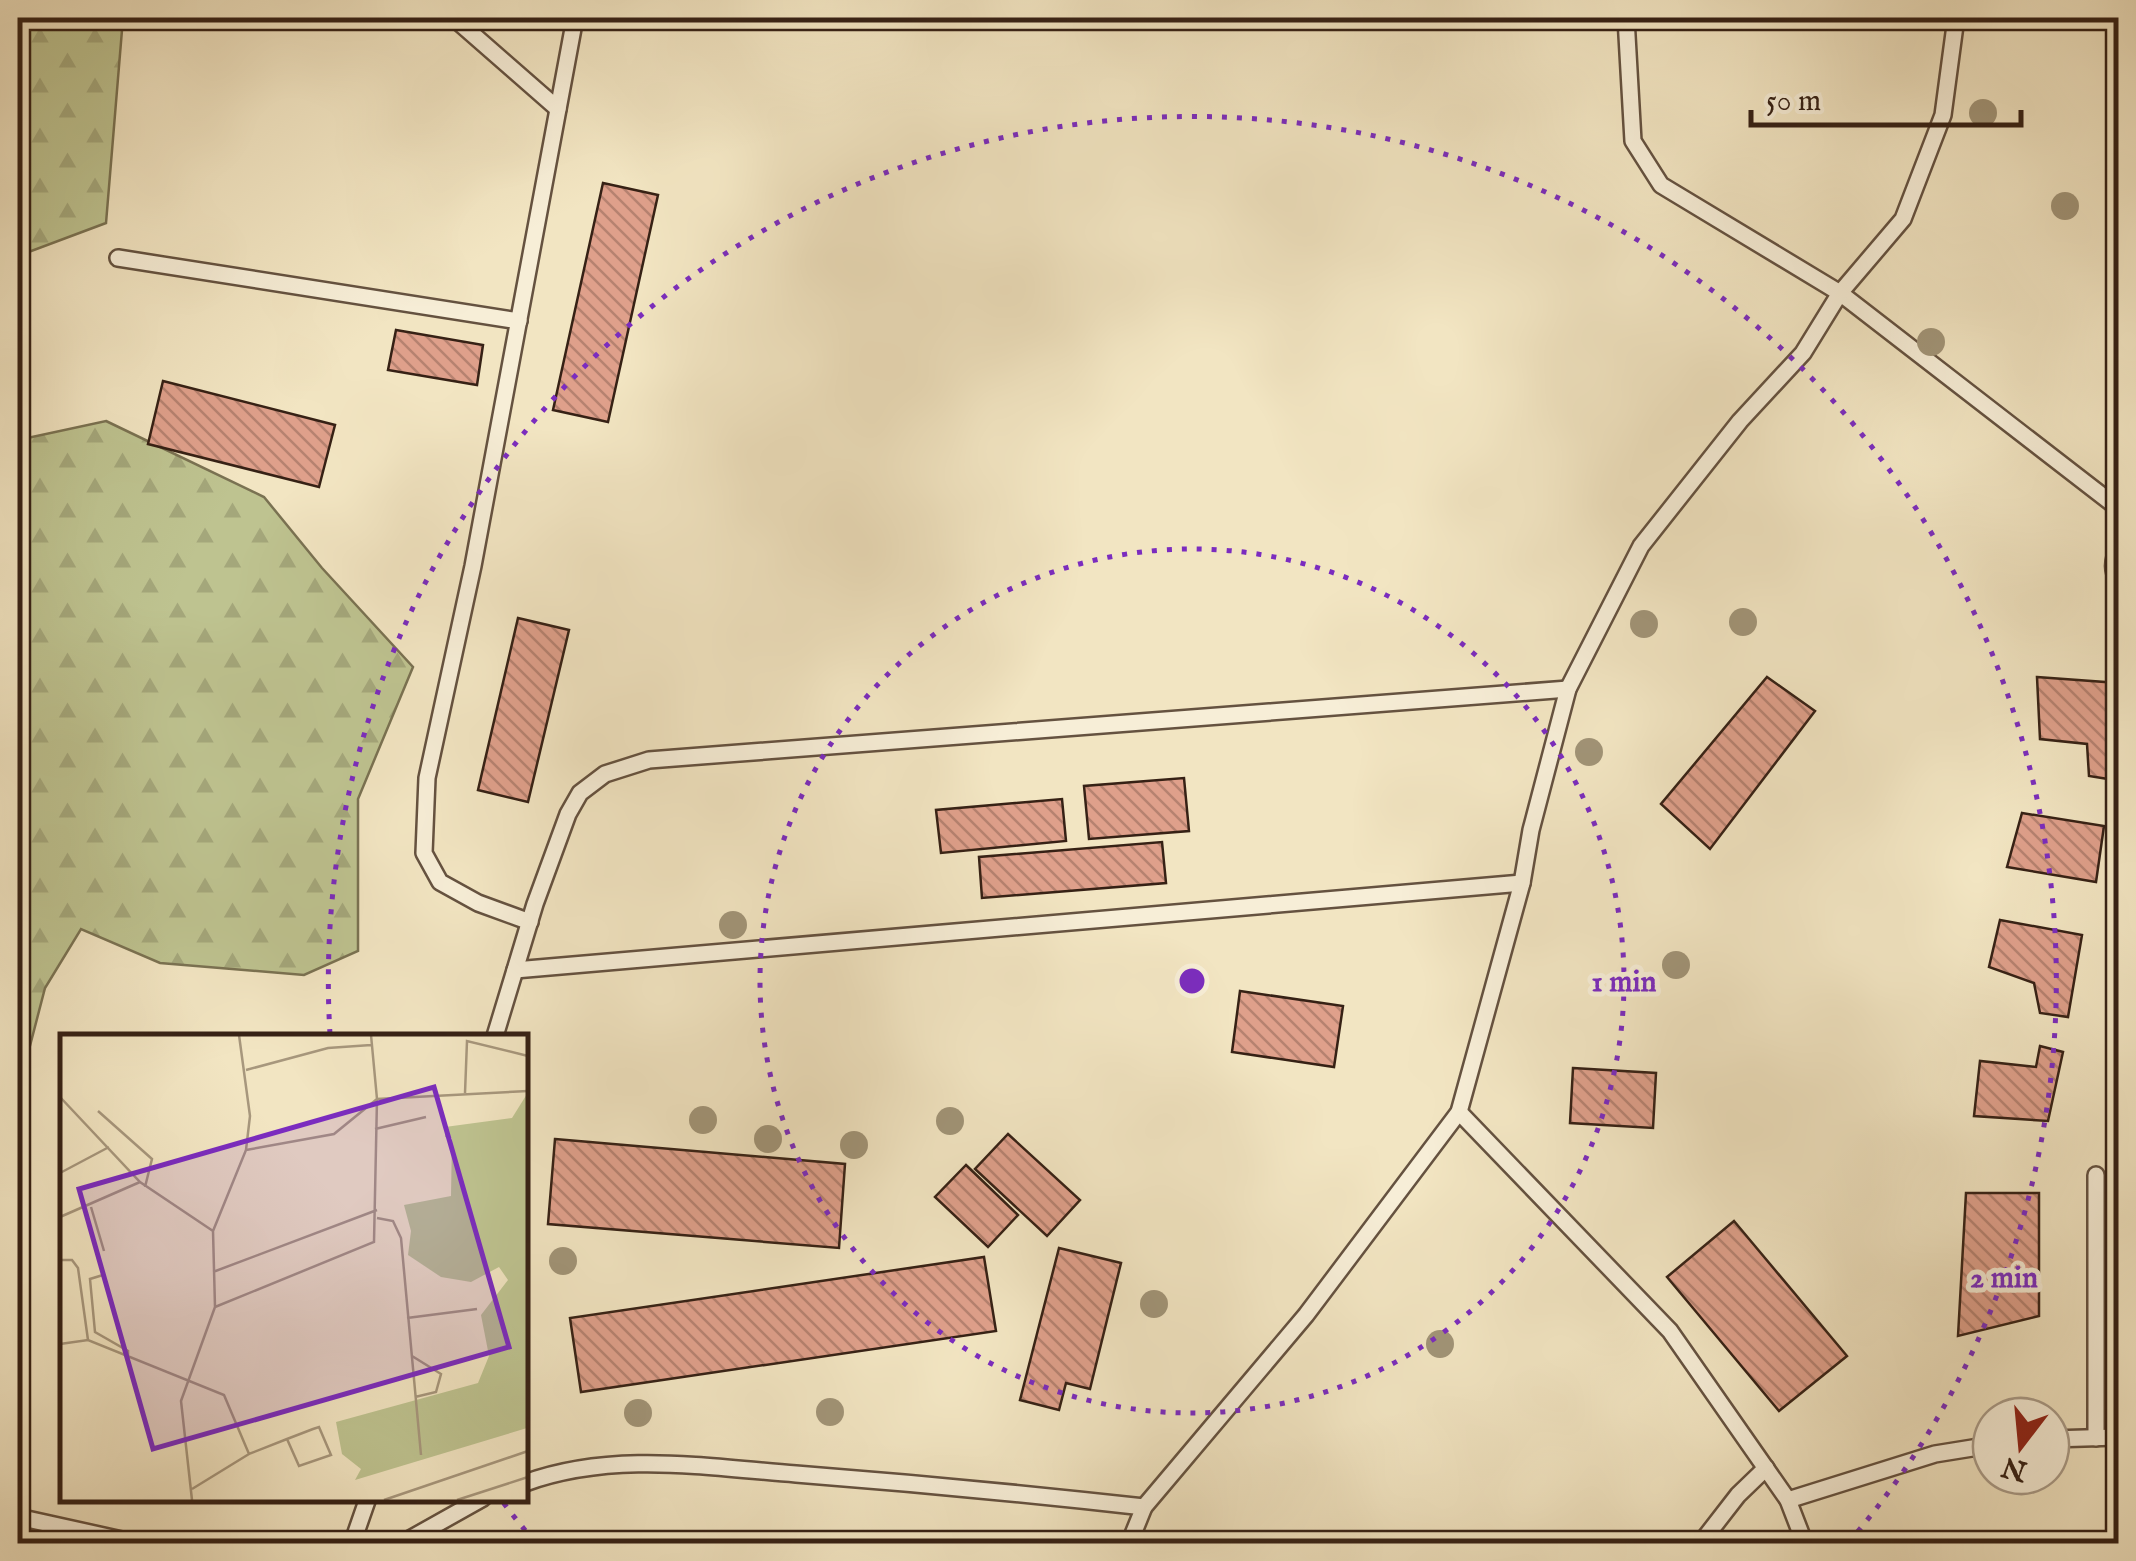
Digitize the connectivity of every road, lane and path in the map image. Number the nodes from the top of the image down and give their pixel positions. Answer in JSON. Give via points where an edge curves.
{"nodes":[{"id":1,"x":454,"y":18,"type":"edge"},
{"id":2,"x":575,"y":18,"type":"edge"},
{"id":3,"x":1626,"y":18,"type":"edge"},
{"id":4,"x":1956,"y":18,"type":"edge"},
{"id":5,"x":558,"y":109,"type":"junction"},
{"id":6,"x":118,"y":258,"type":"dead end"},
{"id":7,"x":1840,"y":293,"type":"junction"},
{"id":8,"x":519,"y":321,"type":"junction"},
{"id":9,"x":2118,"y":508,"type":"edge"},
{"id":10,"x":2118,"y":550,"type":"edge"},
{"id":11,"x":2118,"y":581,"type":"edge"},
{"id":12,"x":1568,"y":689,"type":"junction"},
{"id":13,"x":1522,"y":882,"type":"junction"},
{"id":14,"x":530,"y":922,"type":"junction"},
{"id":15,"x":515,"y":970,"type":"junction"},
{"id":16,"x":496,"y":1034,"type":"edge"},
{"id":17,"x":1459,"y":1112,"type":"junction"},
{"id":18,"x":2096,"y":1175,"type":"dead end"},
{"id":19,"x":2118,"y":1437,"type":"edge"},
{"id":20,"x":2096,"y":1438,"type":"junction"},
{"id":21,"x":2071,"y":1439,"type":"edge"},
{"id":22,"x":1971,"y":1448,"type":"edge"},
{"id":23,"x":1766,"y":1468,"type":"junction"},
{"id":24,"x":528,"y":1481,"type":"edge"},
{"id":25,"x":1788,"y":1500,"type":"junction"},
{"id":26,"x":367,"y":1501,"type":"edge"},
{"id":27,"x":478,"y":1501,"type":"edge"},
{"id":28,"x":1144,"y":1507,"type":"junction"},
{"id":29,"x":18,"y":1516,"type":"edge"},
{"id":30,"x":140,"y":1544,"type":"edge"},
{"id":31,"x":352,"y":1544,"type":"edge"},
{"id":32,"x":401,"y":1544,"type":"edge"},
{"id":33,"x":1128,"y":1544,"type":"edge"},
{"id":34,"x":1700,"y":1544,"type":"edge"},
{"id":35,"x":1805,"y":1544,"type":"edge"}],
"edges":[{"from":1,"to":5,"type":"lane"},
{"from":2,"to":5,"type":"lane"},
{"from":3,"to":7,"type":"lane","via":[[1633,141],[1660,185]]},
{"from":4,"to":7,"type":"lane","via":[[1943,115],[1904,219]]},
{"from":5,"to":8,"type":"lane"},
{"from":6,"to":8,"type":"lane"},
{"from":7,"to":9,"type":"lane"},
{"from":7,"to":12,"type":"lane","via":[[1803,353],[1641,546]]},
{"from":8,"to":14,"type":"lane","via":[[427,778],[424,852],[440,882]]},
{"from":10,"to":11,"type":"lane"},
{"from":12,"to":13,"type":"lane"},
{"from":12,"to":14,"type":"lane","via":[[649,760],[605,774],[580,793]]},
{"from":13,"to":15,"type":"lane"},
{"from":13,"to":17,"type":"lane"},
{"from":14,"to":15,"type":"lane"},
{"from":15,"to":16,"type":"lane"},
{"from":17,"to":23,"type":"lane","via":[[1670,1331]]},
{"from":17,"to":28,"type":"lane","via":[[1306,1315]]},
{"from":18,"to":20,"type":"lane"},
{"from":19,"to":20,"type":"lane"},
{"from":20,"to":21,"type":"lane"},
{"from":22,"to":25,"type":"lane"},
{"from":23,"to":25,"type":"lane"},
{"from":23,"to":34,"type":"lane"},
{"from":24,"to":28,"type":"lane","via":[[560,1470],[632,1462]]},
{"from":25,"to":35,"type":"lane"},
{"from":26,"to":31,"type":"lane"},
{"from":27,"to":32,"type":"lane"},
{"from":28,"to":33,"type":"lane"},
{"from":29,"to":30,"type":"lane"}]}
